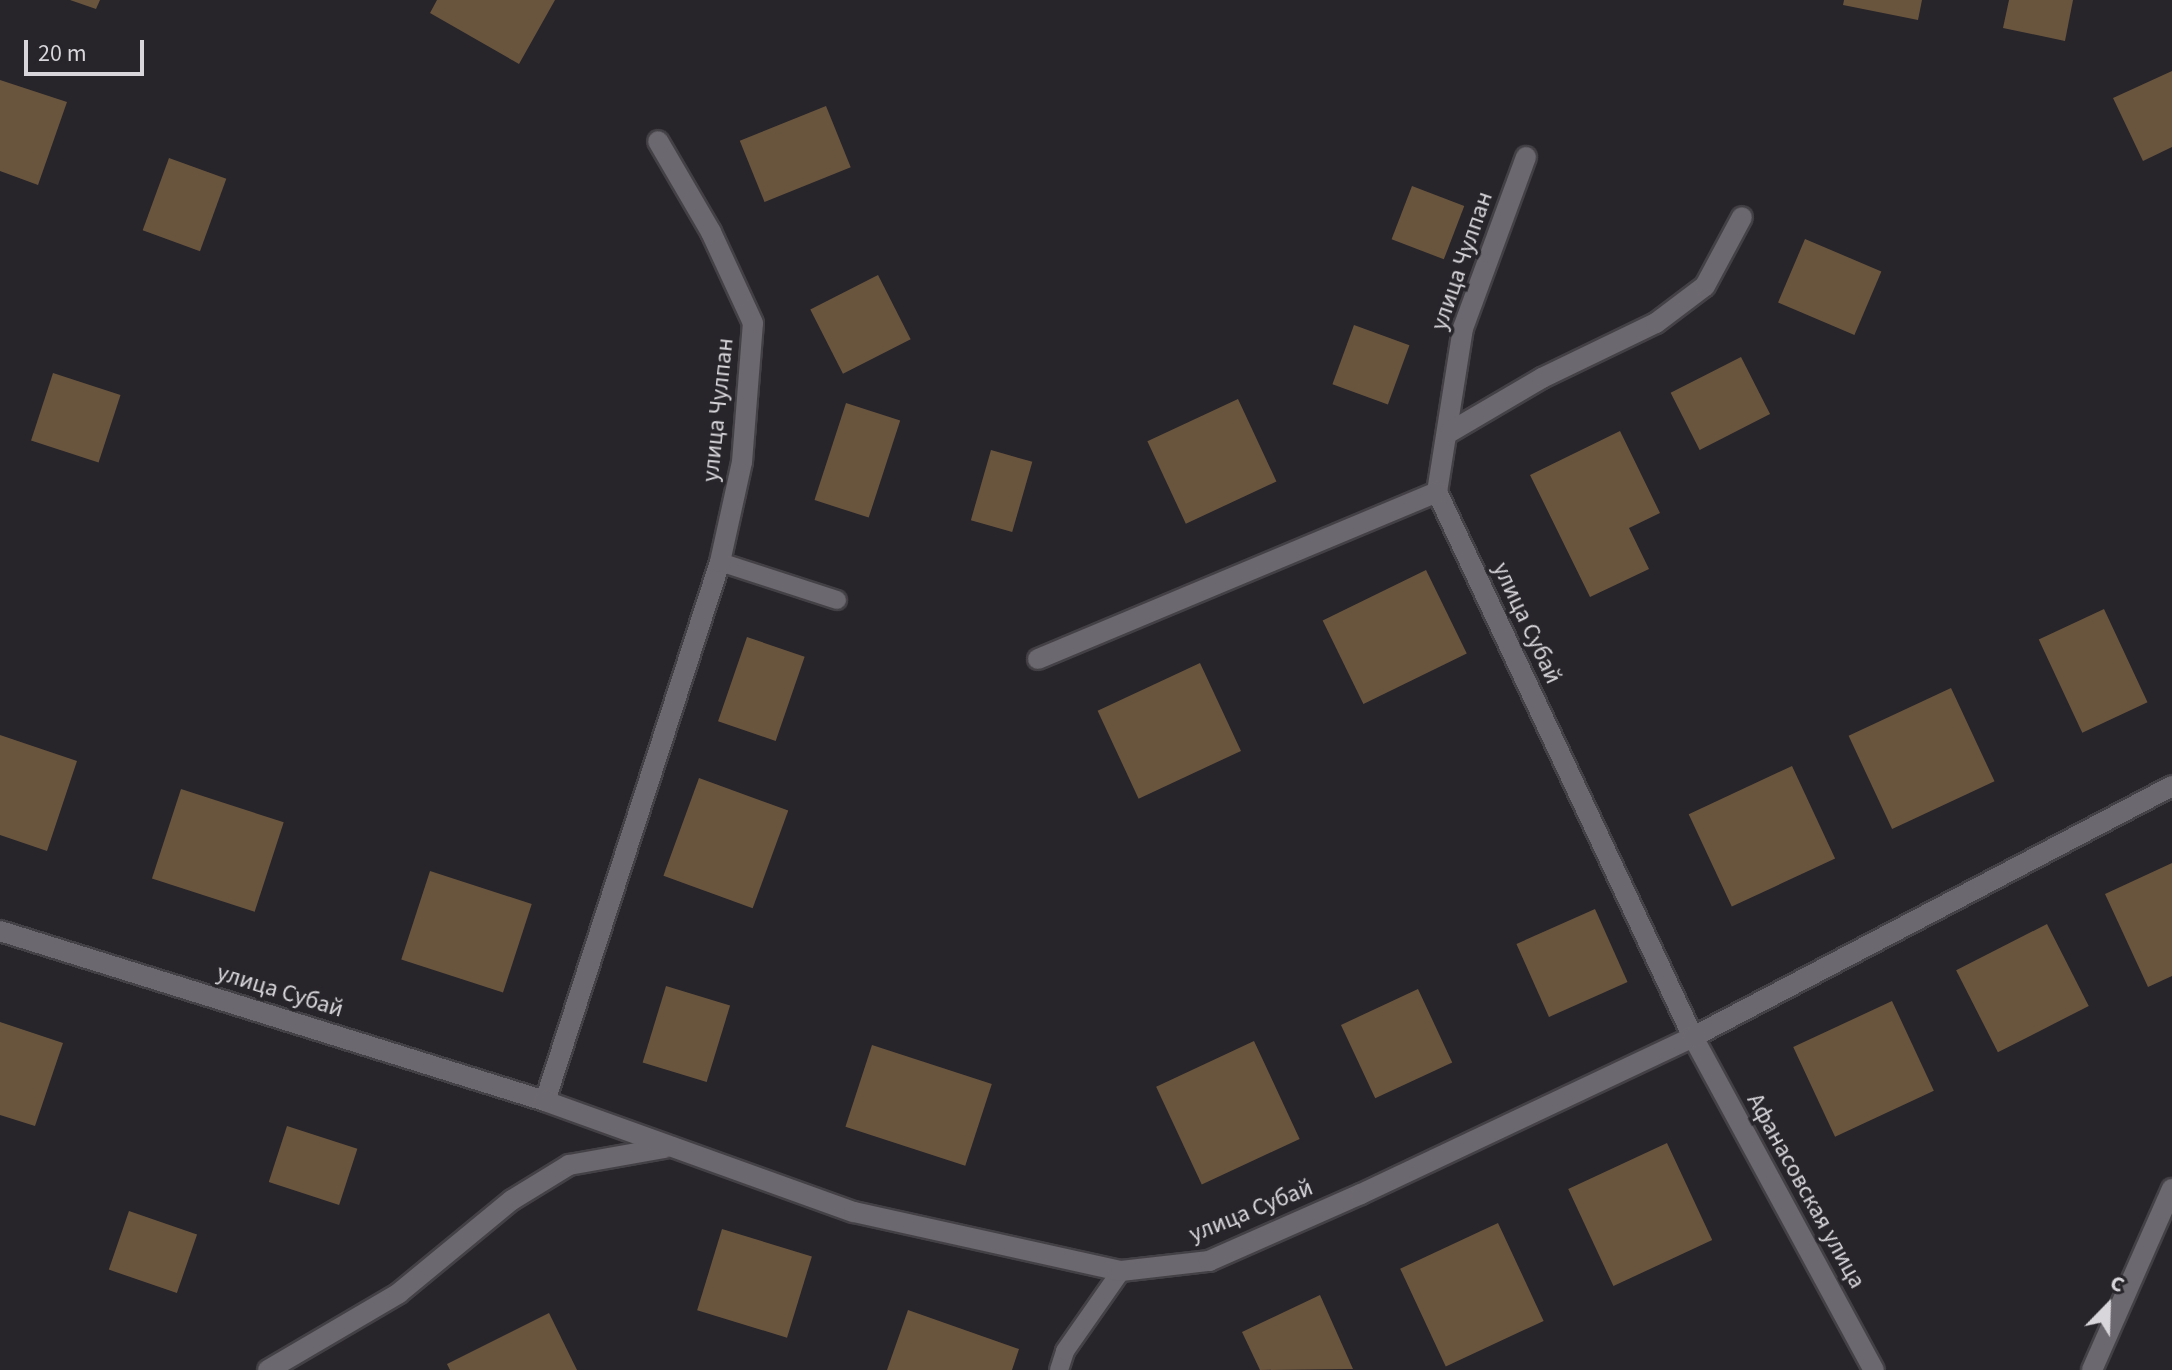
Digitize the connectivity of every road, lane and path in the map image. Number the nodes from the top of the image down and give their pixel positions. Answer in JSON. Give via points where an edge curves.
{"nodes":[{"id":1,"x":658,"y":141,"type":"dead end"},
{"id":2,"x":1526,"y":157,"type":"dead end"},
{"id":3,"x":1742,"y":217,"type":"dead end"},
{"id":4,"x":1450,"y":432,"type":"junction"},
{"id":5,"x":1437,"y":492,"type":"junction"},
{"id":6,"x":720,"y":562,"type":"junction"},
{"id":7,"x":837,"y":600,"type":"dead end"},
{"id":8,"x":1038,"y":659,"type":"dead end"},
{"id":9,"x":2172,"y":786,"type":"edge"},
{"id":10,"x":0,"y":931,"type":"edge"},
{"id":11,"x":1693,"y":1037,"type":"junction"},
{"id":12,"x":545,"y":1101,"type":"junction"},
{"id":13,"x":664,"y":1148,"type":"junction"},
{"id":14,"x":2172,"y":1189,"type":"edge"},
{"id":15,"x":1121,"y":1271,"type":"junction"},
{"id":16,"x":268,"y":1370,"type":"edge"},
{"id":17,"x":1059,"y":1370,"type":"edge"},
{"id":18,"x":1874,"y":1370,"type":"edge"},
{"id":19,"x":2092,"y":1370,"type":"edge"}],
"edges":[{"from":1,"to":6,"type":"street","name":"улица Чулпан","via":[[711,232],[753,323],[742,462]]},
{"from":2,"to":4,"type":"street","name":"улица Чулпан","via":[[1463,328]]},
{"from":3,"to":4,"type":"street","via":[[1705,286],[1656,323],[1542,378]]},
{"from":4,"to":5,"type":"street"},
{"from":5,"to":8,"type":"street"},
{"from":5,"to":11,"type":"street","name":"улица Субай"},
{"from":6,"to":7,"type":"lane"},
{"from":6,"to":12,"type":"street"},
{"from":9,"to":11,"type":"street","name":"улица Субай"},
{"from":10,"to":12,"type":"street","name":"улица Субай"},
{"from":11,"to":15,"type":"street","name":"улица Субай","via":[[1209,1261]]},
{"from":11,"to":18,"type":"street","name":"Афанасовская улица"},
{"from":12,"to":13,"type":"street","name":"улица Субай"},
{"from":13,"to":15,"type":"street","name":"улица Субай","via":[[854,1212]]},
{"from":13,"to":16,"type":"street","name":"улица Субай","via":[[569,1165],[512,1200],[399,1293]]},
{"from":14,"to":19,"type":"street"},
{"from":15,"to":17,"type":"lane","via":[[1065,1351]]}]}
